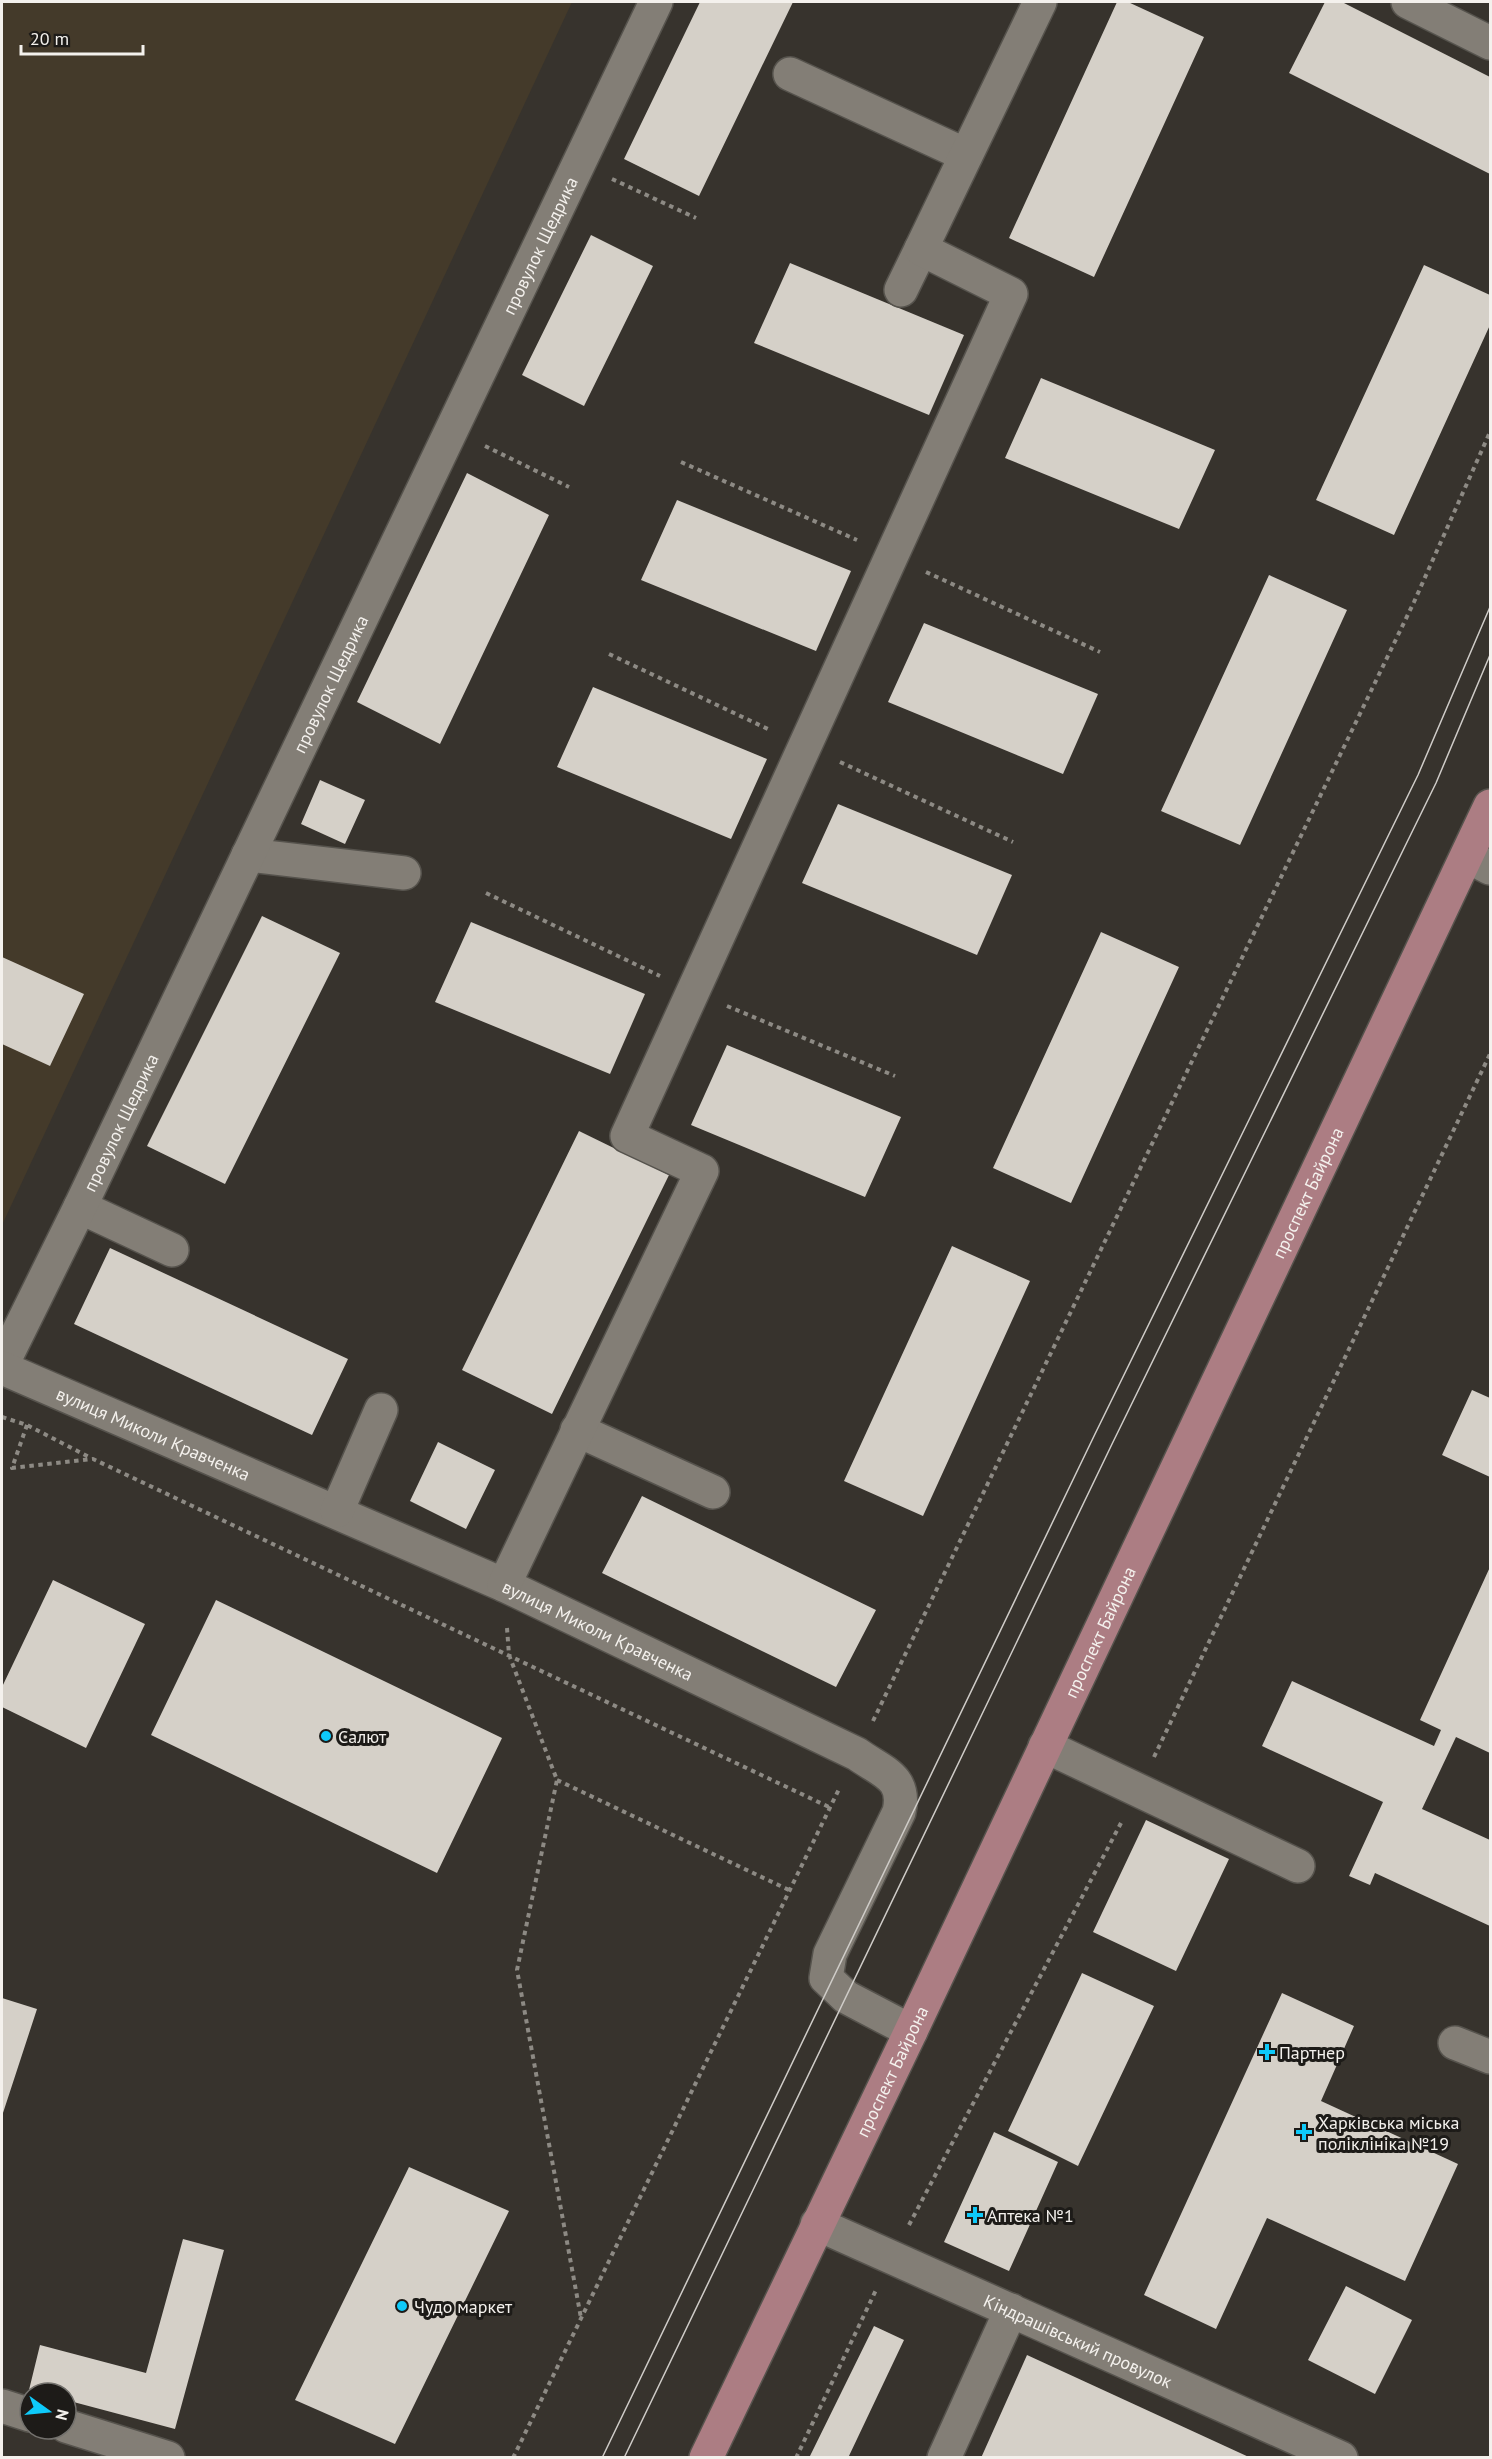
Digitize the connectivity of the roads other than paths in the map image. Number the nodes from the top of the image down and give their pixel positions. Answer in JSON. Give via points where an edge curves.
{"nodes":[{"id":1,"x":656,"y":2,"type":"edge"},
{"id":2,"x":1040,"y":2,"type":"edge"},
{"id":3,"x":1408,"y":2,"type":"edge"},
{"id":4,"x":1491,"y":43,"type":"edge"},
{"id":5,"x":790,"y":74,"type":"dead end"},
{"id":6,"x":966,"y":155,"type":"junction"},
{"id":7,"x":921,"y":249,"type":"junction"},
{"id":8,"x":901,"y":290,"type":"dead end"},
{"id":9,"x":1491,"y":806,"type":"edge"},
{"id":10,"x":248,"y":855,"type":"junction"},
{"id":11,"x":1479,"y":862,"type":"edge"},
{"id":12,"x":404,"y":873,"type":"dead end"},
{"id":13,"x":80,"y":1208,"type":"junction"},
{"id":14,"x":172,"y":1250,"type":"dead end"},
{"id":15,"x":2,"y":1366,"type":"edge"},
{"id":16,"x":381,"y":1410,"type":"dead end"},
{"id":17,"x":577,"y":1430,"type":"junction"},
{"id":18,"x":713,"y":1492,"type":"dead end"},
{"id":19,"x":337,"y":1510,"type":"junction"},
{"id":20,"x":504,"y":1585,"type":"junction"},
{"id":21,"x":1045,"y":1746,"type":"junction"},
{"id":22,"x":1298,"y":1866,"type":"dead end"},
{"id":23,"x":912,"y":2031,"type":"junction"},
{"id":24,"x":1455,"y":2043,"type":"dead end"},
{"id":25,"x":1491,"y":2057,"type":"edge"},
{"id":26,"x":817,"y":2224,"type":"junction"},
{"id":27,"x":1011,"y":2310,"type":"junction"},
{"id":28,"x":2,"y":2406,"type":"edge"},
{"id":29,"x":18,"y":2411,"type":"edge"},
{"id":30,"x":78,"y":2430,"type":"edge"},
{"id":31,"x":1329,"y":2455,"type":"edge"},
{"id":32,"x":168,"y":2457,"type":"edge"},
{"id":33,"x":706,"y":2457,"type":"edge"},
{"id":34,"x":944,"y":2457,"type":"edge"}],
"edges":[{"from":1,"to":10,"type":"street","name":"провулок Щедрика"},
{"from":2,"to":6,"type":"street"},
{"from":3,"to":4,"type":"street"},
{"from":5,"to":6,"type":"street"},
{"from":6,"to":7,"type":"street"},
{"from":7,"to":8,"type":"street"},
{"from":7,"to":17,"type":"street","via":[[1011,294],[627,1136],[702,1171]]},
{"from":9,"to":11,"type":"main road","name":"проспект Байрона"},
{"from":10,"to":12,"type":"street"},
{"from":10,"to":13,"type":"street","name":"провулок Щедрика"},
{"from":11,"to":21,"type":"main road","name":"проспект Байрона"},
{"from":13,"to":14,"type":"street"},
{"from":13,"to":15,"type":"street","name":"провулок Щедрика"},
{"from":15,"to":19,"type":"street","name":"вулиця Миколи Кравченка"},
{"from":16,"to":19,"type":"street"},
{"from":17,"to":18,"type":"street"},
{"from":17,"to":20,"type":"street"},
{"from":19,"to":20,"type":"street","name":"вулиця Миколи Кравченка"},
{"from":20,"to":23,"type":"street","name":"вулиця Миколи Кравченка","via":[[857,1754],[898,1782],[903,1796],[899,1812],[830,1954],[826,1978],[846,1997]]},
{"from":21,"to":22,"type":"street"},
{"from":21,"to":23,"type":"main road","name":"проспект Байрона"},
{"from":23,"to":26,"type":"main road","name":"проспект Байрона"},
{"from":24,"to":25,"type":"street"},
{"from":26,"to":27,"type":"street","name":"Кіндрашівський провулок"},
{"from":26,"to":33,"type":"main road","name":"проспект Байрона"},
{"from":27,"to":31,"type":"street","name":"Кіндрашівський провулок"},
{"from":27,"to":34,"type":"street"},
{"from":28,"to":29,"type":"street"},
{"from":30,"to":32,"type":"street"}]}
